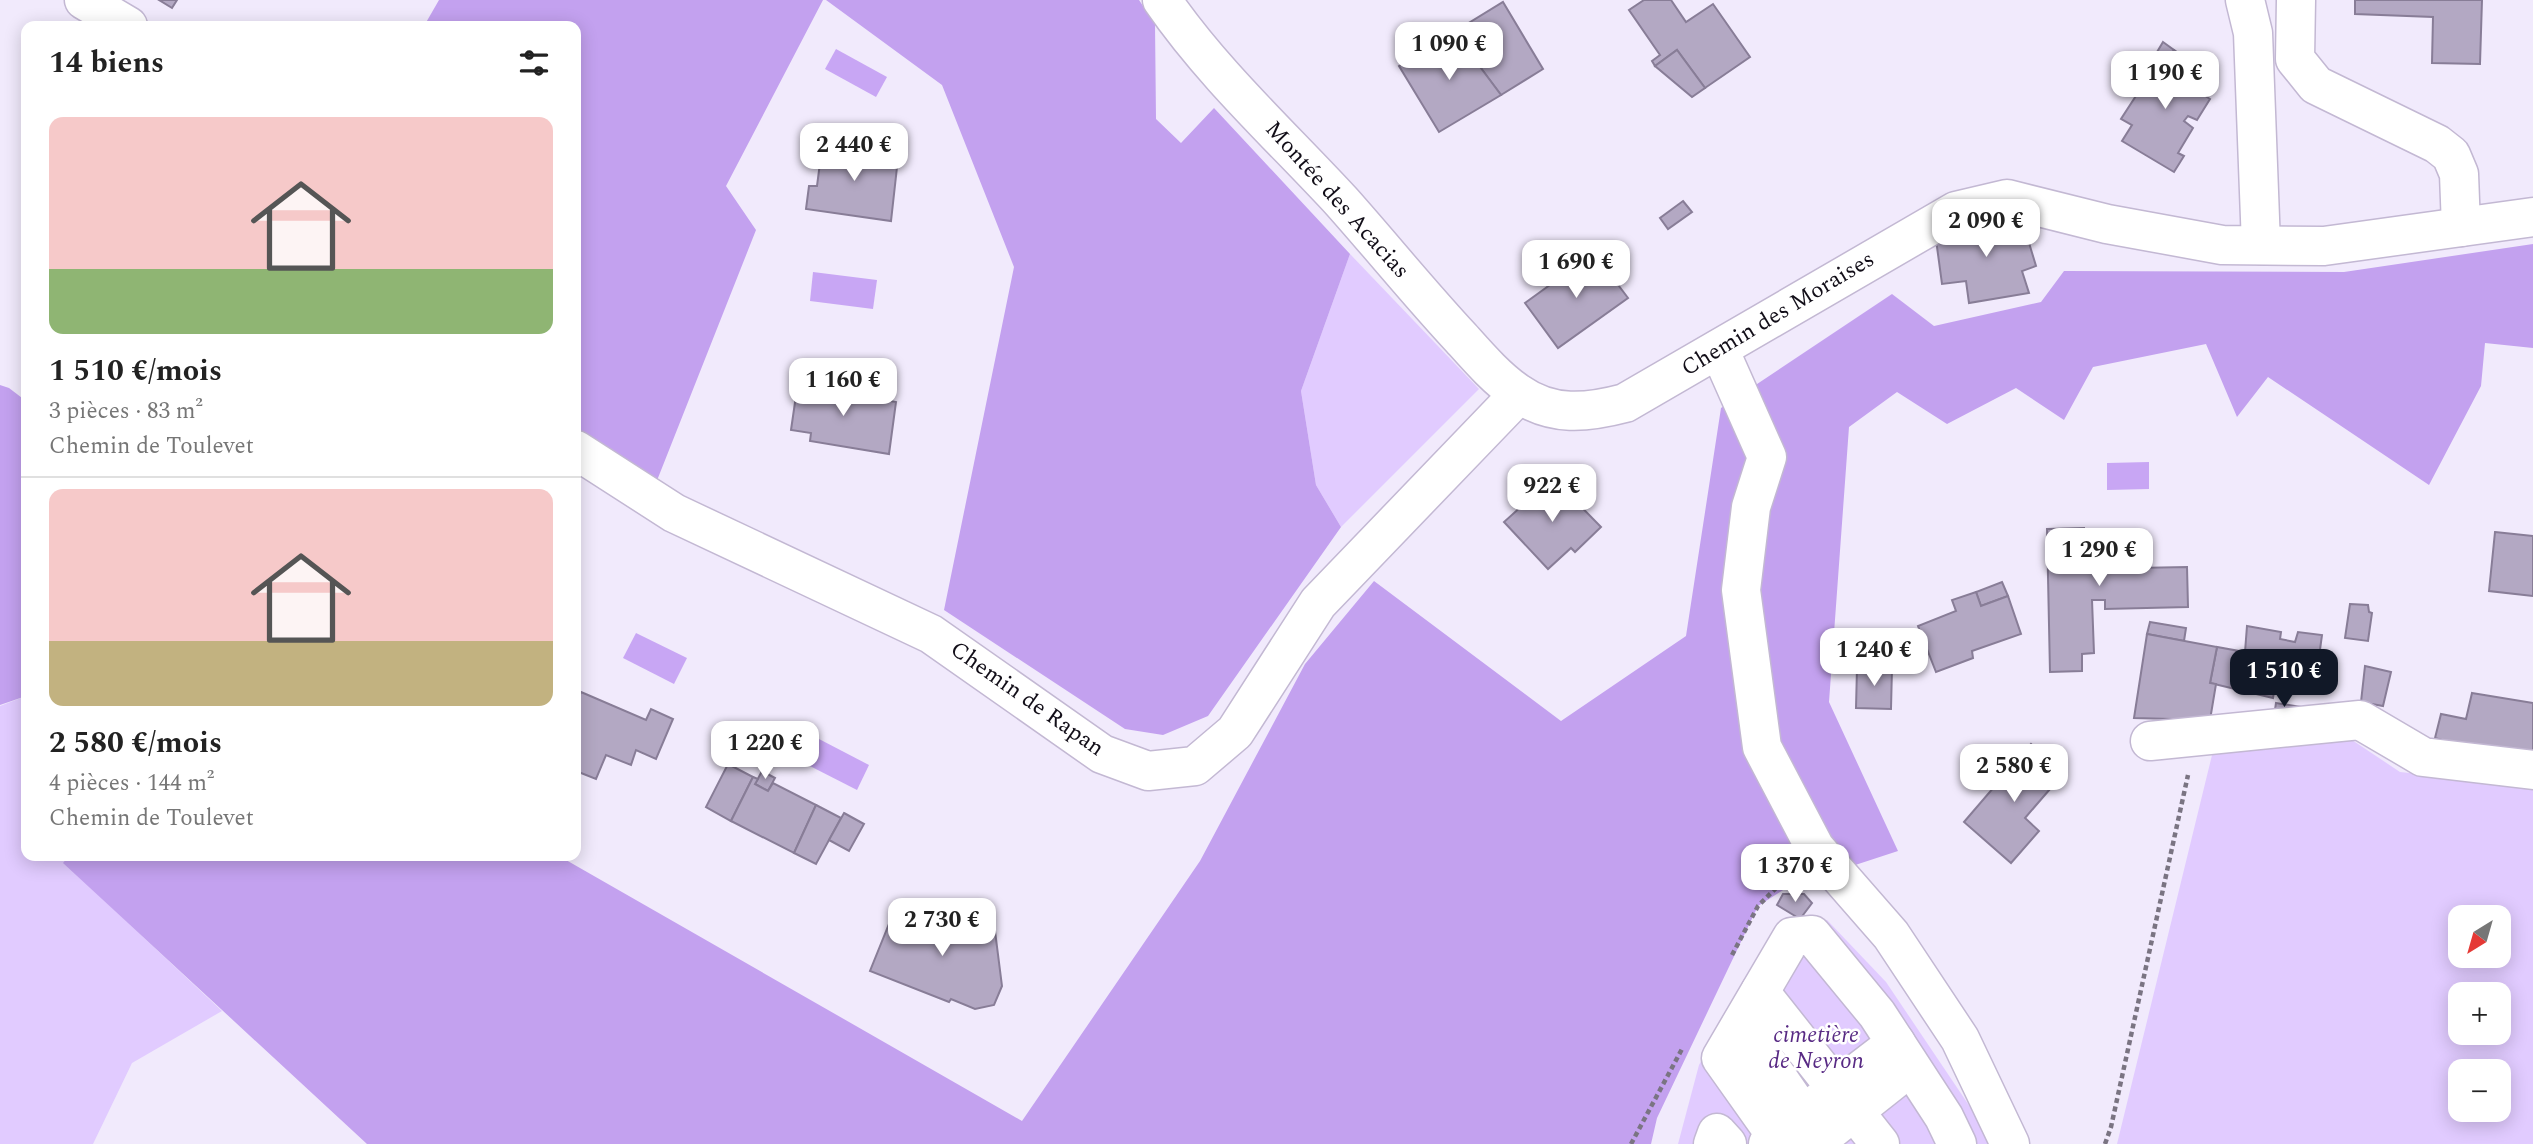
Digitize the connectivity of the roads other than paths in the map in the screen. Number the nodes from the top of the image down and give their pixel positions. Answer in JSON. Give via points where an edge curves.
{"nodes":[{"id":1,"x":84,"y":0,"type":"edge"},
{"id":2,"x":1162,"y":0,"type":"edge"},
{"id":3,"x":2245,"y":0,"type":"edge"},
{"id":4,"x":2296,"y":0,"type":"edge"},
{"id":5,"x":120,"y":21,"type":"edge"},
{"id":6,"x":2533,"y":217,"type":"edge"},
{"id":7,"x":2461,"y":227,"type":"junction"},
{"id":8,"x":2261,"y":245,"type":"junction"},
{"id":9,"x":1720,"y":349,"type":"junction"},
{"id":10,"x":1519,"y":394,"type":"junction"},
{"id":11,"x":581,"y":453,"type":"edge"},
{"id":12,"x":2150,"y":741,"type":"dead end"},
{"id":13,"x":2533,"y":770,"type":"edge"},
{"id":14,"x":1760,"y":992,"type":"junction"},
{"id":15,"x":1903,"y":1055,"type":"junction"},
{"id":16,"x":1845,"y":1099,"type":"junction"},
{"id":17,"x":1788,"y":1136,"type":"edge"},
{"id":18,"x":1713,"y":1144,"type":"edge"},
{"id":19,"x":1727,"y":1144,"type":"edge"},
{"id":20,"x":1880,"y":1144,"type":"edge"},
{"id":21,"x":1957,"y":1144,"type":"edge"},
{"id":22,"x":2010,"y":1144,"type":"edge"}],
"edges":[{"from":1,"to":5,"type":"street"},
{"from":2,"to":10,"type":"street","name":"Montée des Acacias","via":[[1248,104],[1485,364]]},
{"from":3,"to":8,"type":"street","via":[[2253,33]]},
{"from":4,"to":7,"type":"street","via":[[2295,59],[2316,85],[2451,155],[2459,174]]},
{"from":6,"to":7,"type":"street","name":"Chemin des Moraises"},
{"from":7,"to":8,"type":"street","name":"Chemin des Moraises","via":[[2325,246]]},
{"from":8,"to":9,"type":"street","name":"Chemin des Moraises","via":[[2222,245],[2107,224],[2007,199],[1956,211]]},
{"from":9,"to":10,"type":"street","name":"Chemin des Moraises","via":[[1625,404],[1591,412],[1556,410]]},
{"from":9,"to":22,"type":"street","via":[[1767,457],[1751,507],[1741,590],[1762,747],[1815,848],[1891,935],[1960,1039]]},
{"from":10,"to":11,"type":"street","name":"Chemin de Rapan","via":[[1318,603],[1235,732],[1195,766],[1149,771],[1102,754],[931,634],[674,513]]},
{"from":12,"to":13,"type":"street","via":[[2360,720],[2423,757]]},
{"from":14,"to":15,"type":"street","via":[[1792,937],[1812,935],[1877,1014]]},
{"from":14,"to":16,"type":"street"},
{"from":14,"to":17,"type":"street","via":[[1721,1058]]},
{"from":15,"to":16,"type":"street"},
{"from":15,"to":21,"type":"street"},
{"from":16,"to":17,"type":"street"},
{"from":16,"to":20,"type":"street"},
{"from":18,"to":19,"type":"street","via":[[1717,1133]]}]}
